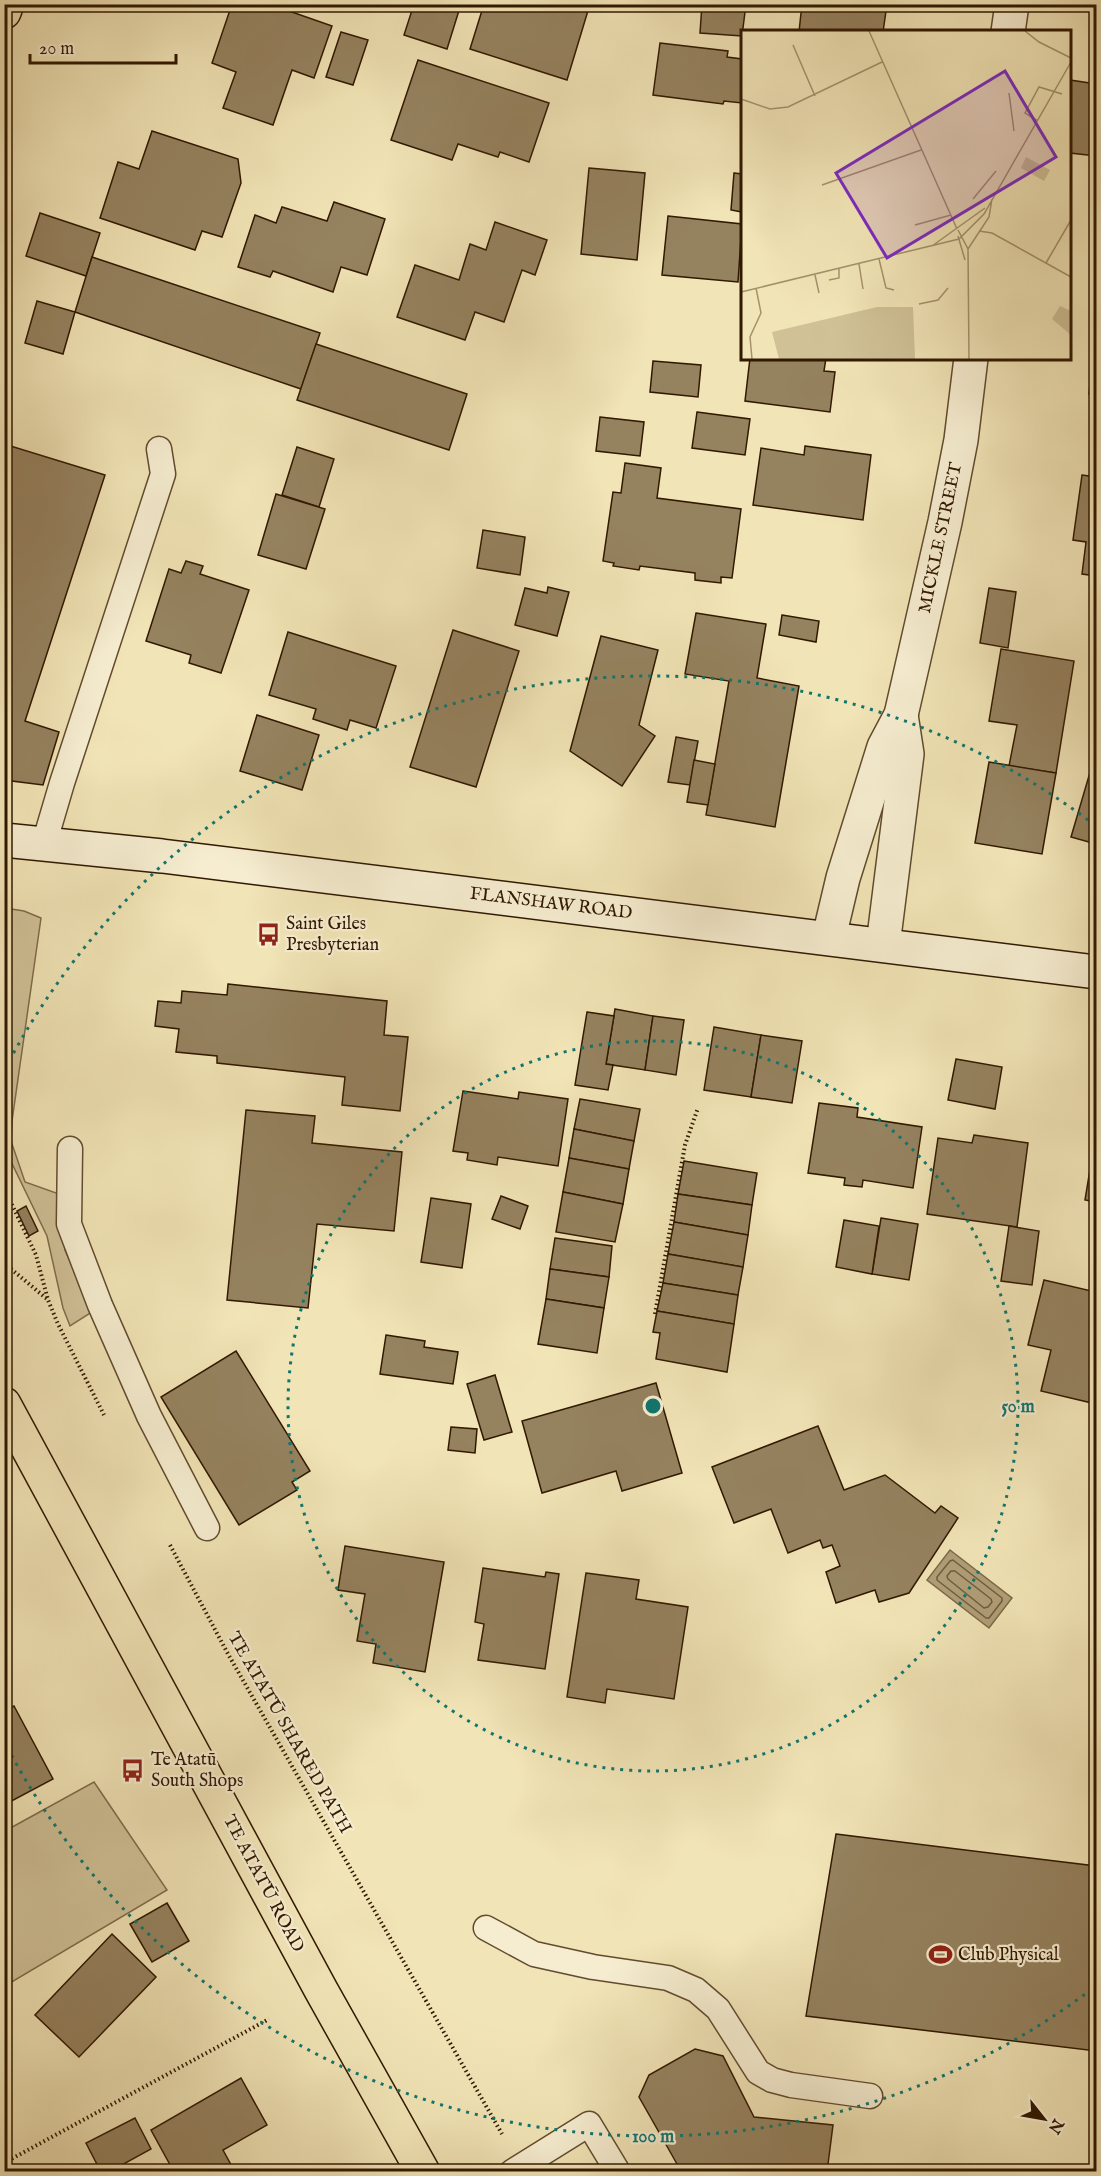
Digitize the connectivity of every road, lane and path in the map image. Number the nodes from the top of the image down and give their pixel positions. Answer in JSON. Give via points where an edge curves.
{"nodes":[{"id":1,"x":7,"y":4,"type":"edge"},
{"id":2,"x":1012,"y":4,"type":"edge"},
{"id":3,"x":4,"y":12,"type":"edge"},
{"id":4,"x":1008,"y":30,"type":"edge"},
{"id":5,"x":971,"y":360,"type":"edge"},
{"id":6,"x":159,"y":449,"type":"dead end"},
{"id":7,"x":901,"y":715,"type":"junction"},
{"id":8,"x":4,"y":840,"type":"edge"},
{"id":9,"x":44,"y":844,"type":"junction"},
{"id":10,"x":829,"y":937,"type":"junction"},
{"id":11,"x":883,"y":945,"type":"junction"},
{"id":12,"x":1096,"y":972,"type":"edge"},
{"id":13,"x":698,"y":1108,"type":"dead end"},
{"id":14,"x":70,"y":1149,"type":"dead end"},
{"id":15,"x":4,"y":1188,"type":"edge"},
{"id":16,"x":4,"y":1263,"type":"edge"},
{"id":17,"x":48,"y":1300,"type":"junction"},
{"id":18,"x":654,"y":1314,"type":"dead end"},
{"id":19,"x":4,"y":1404,"type":"edge"},
{"id":20,"x":105,"y":1418,"type":"dead end"},
{"id":21,"x":207,"y":1528,"type":"dead end"},
{"id":22,"x":169,"y":1543,"type":"dead end"},
{"id":23,"x":486,"y":1928,"type":"dead end"},
{"id":24,"x":269,"y":2019,"type":"dead end"},
{"id":25,"x":870,"y":2096,"type":"dead end"},
{"id":26,"x":4,"y":2163,"type":"edge"},
{"id":27,"x":516,"y":2169,"type":"edge"},
{"id":28,"x":423,"y":2172,"type":"edge"},
{"id":29,"x":618,"y":2172,"type":"edge"}],
"edges":[{"from":1,"to":3,"type":"main road"},
{"from":2,"to":4,"type":"street"},
{"from":5,"to":7,"type":"street","name":"MICKLE STREET","via":[[950,498]]},
{"from":6,"to":9,"type":"lane","via":[[163,474]]},
{"from":7,"to":10,"type":"street","name":"MICKLE STREET","via":[[884,747]]},
{"from":7,"to":11,"type":"street","name":"MICKLE STREET","via":[[907,754]]},
{"from":8,"to":9,"type":"street","name":"FLANSHAW ROAD"},
{"from":9,"to":10,"type":"street","name":"FLANSHAW ROAD"},
{"from":10,"to":11,"type":"street","name":"FLANSHAW ROAD"},
{"from":11,"to":12,"type":"street","name":"FLANSHAW ROAD"},
{"from":13,"to":18,"type":"path","via":[[685,1145]]},
{"from":14,"to":21,"type":"lane","via":[[69,1224],[149,1416]]},
{"from":15,"to":17,"type":"path","via":[[36,1255]]},
{"from":16,"to":17,"type":"path"},
{"from":17,"to":20,"type":"path"},
{"from":19,"to":28,"type":"main road","name":"TE ATATŪ ROAD"},
{"from":22,"to":27,"type":"path","name":"TE ATATŪ SHARED PATH"},
{"from":23,"to":25,"type":"lane","via":[[534,1954],[668,1978],[687,1986],[718,2009],[759,2072],[772,2080]]},
{"from":24,"to":26,"type":"path"},
{"from":27,"to":29,"type":"lane","via":[[589,2124]]}]}
